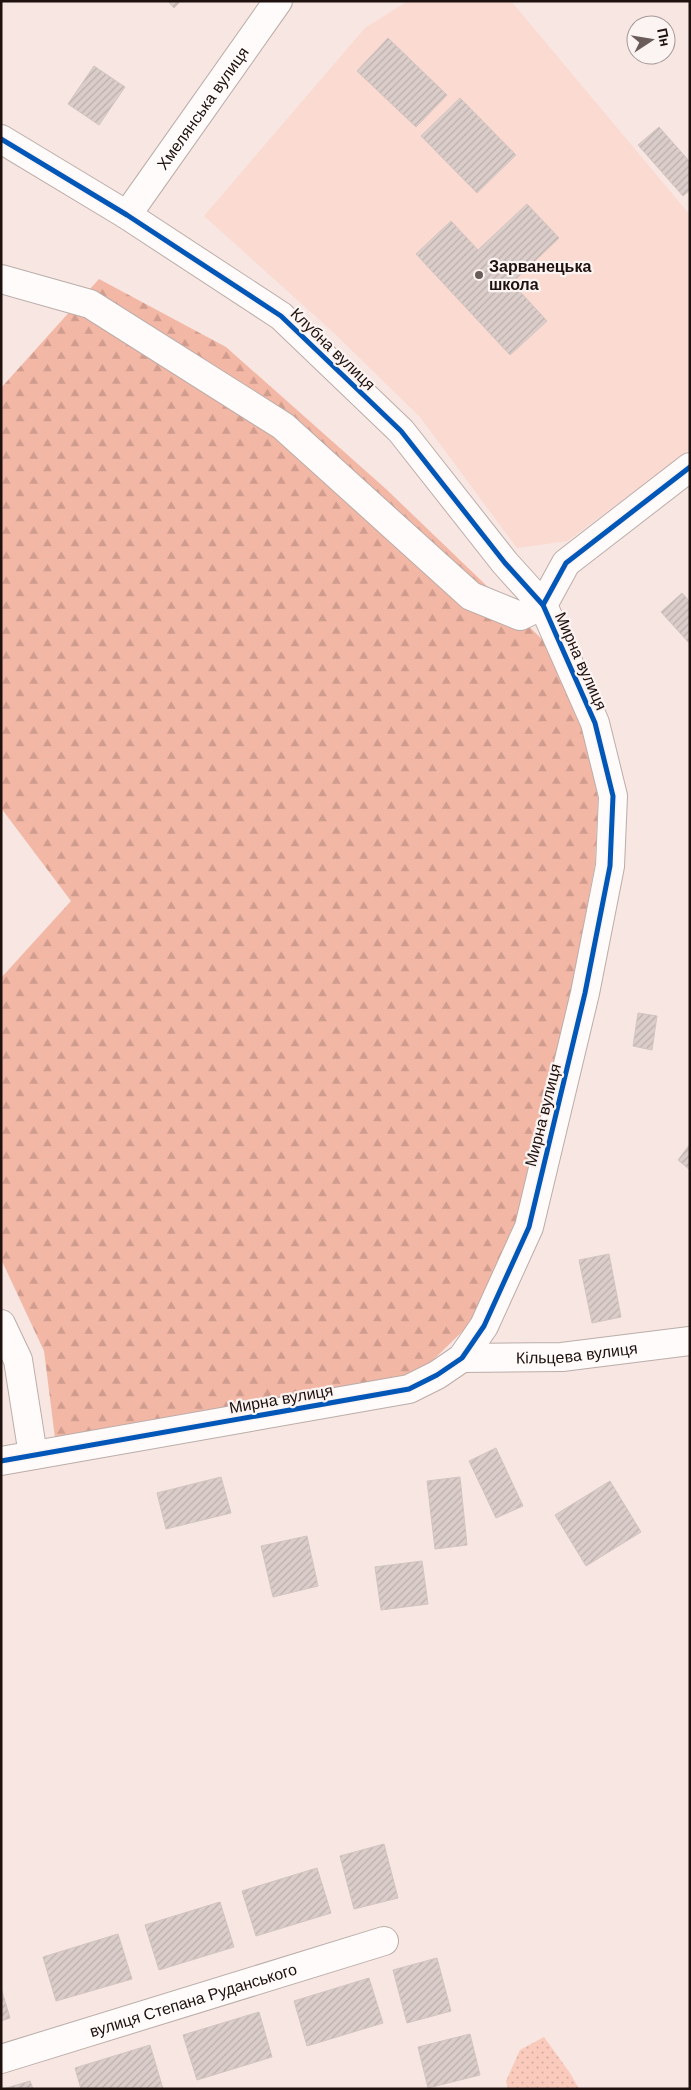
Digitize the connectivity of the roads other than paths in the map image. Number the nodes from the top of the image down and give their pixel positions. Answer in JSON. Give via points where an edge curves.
{"nodes":[{"id":1,"x":278,"y":1,"type":"edge"},
{"id":2,"x":1,"y":140,"type":"edge"},
{"id":3,"x":127,"y":215,"type":"junction"},
{"id":4,"x":1,"y":279,"type":"edge"},
{"id":5,"x":690,"y":467,"type":"edge"},
{"id":6,"x":543,"y":605,"type":"junction"},
{"id":7,"x":1,"y":1324,"type":"edge"},
{"id":8,"x":690,"y":1341,"type":"edge"},
{"id":9,"x":462,"y":1358,"type":"junction"},
{"id":10,"x":33,"y":1455,"type":"junction"},
{"id":11,"x":1,"y":1461,"type":"edge"},
{"id":12,"x":384,"y":1941,"type":"dead end"},
{"id":13,"x":1,"y":2059,"type":"edge"}],
"edges":[{"from":1,"to":3,"type":"street","name":"Хмелянська вулиця"},
{"from":2,"to":3,"type":"street","name":"Клубна вулиця"},
{"from":3,"to":6,"type":"street","name":"Клубна вулиця","via":[[281,316],[401,431],[505,563]]},
{"from":4,"to":6,"type":"street","via":[[90,304],[283,426],[471,596],[520,616]]},
{"from":5,"to":6,"type":"street","name":"Мирна вулиця","via":[[566,563]]},
{"from":6,"to":9,"type":"street","name":"Мирна вулиця","via":[[595,723],[612,796],[610,866],[585,993],[529,1227],[484,1326]]},
{"from":7,"to":10,"type":"street","via":[[18,1360]]},
{"from":8,"to":9,"type":"street","name":"Кільцева вулиця","via":[[562,1357]]},
{"from":9,"to":10,"type":"street","name":"Мирна вулиця","via":[[409,1389]]},
{"from":10,"to":11,"type":"street","name":"Мирна вулиця"},
{"from":12,"to":13,"type":"street","name":"вулиця Степана Руданського"}]}
